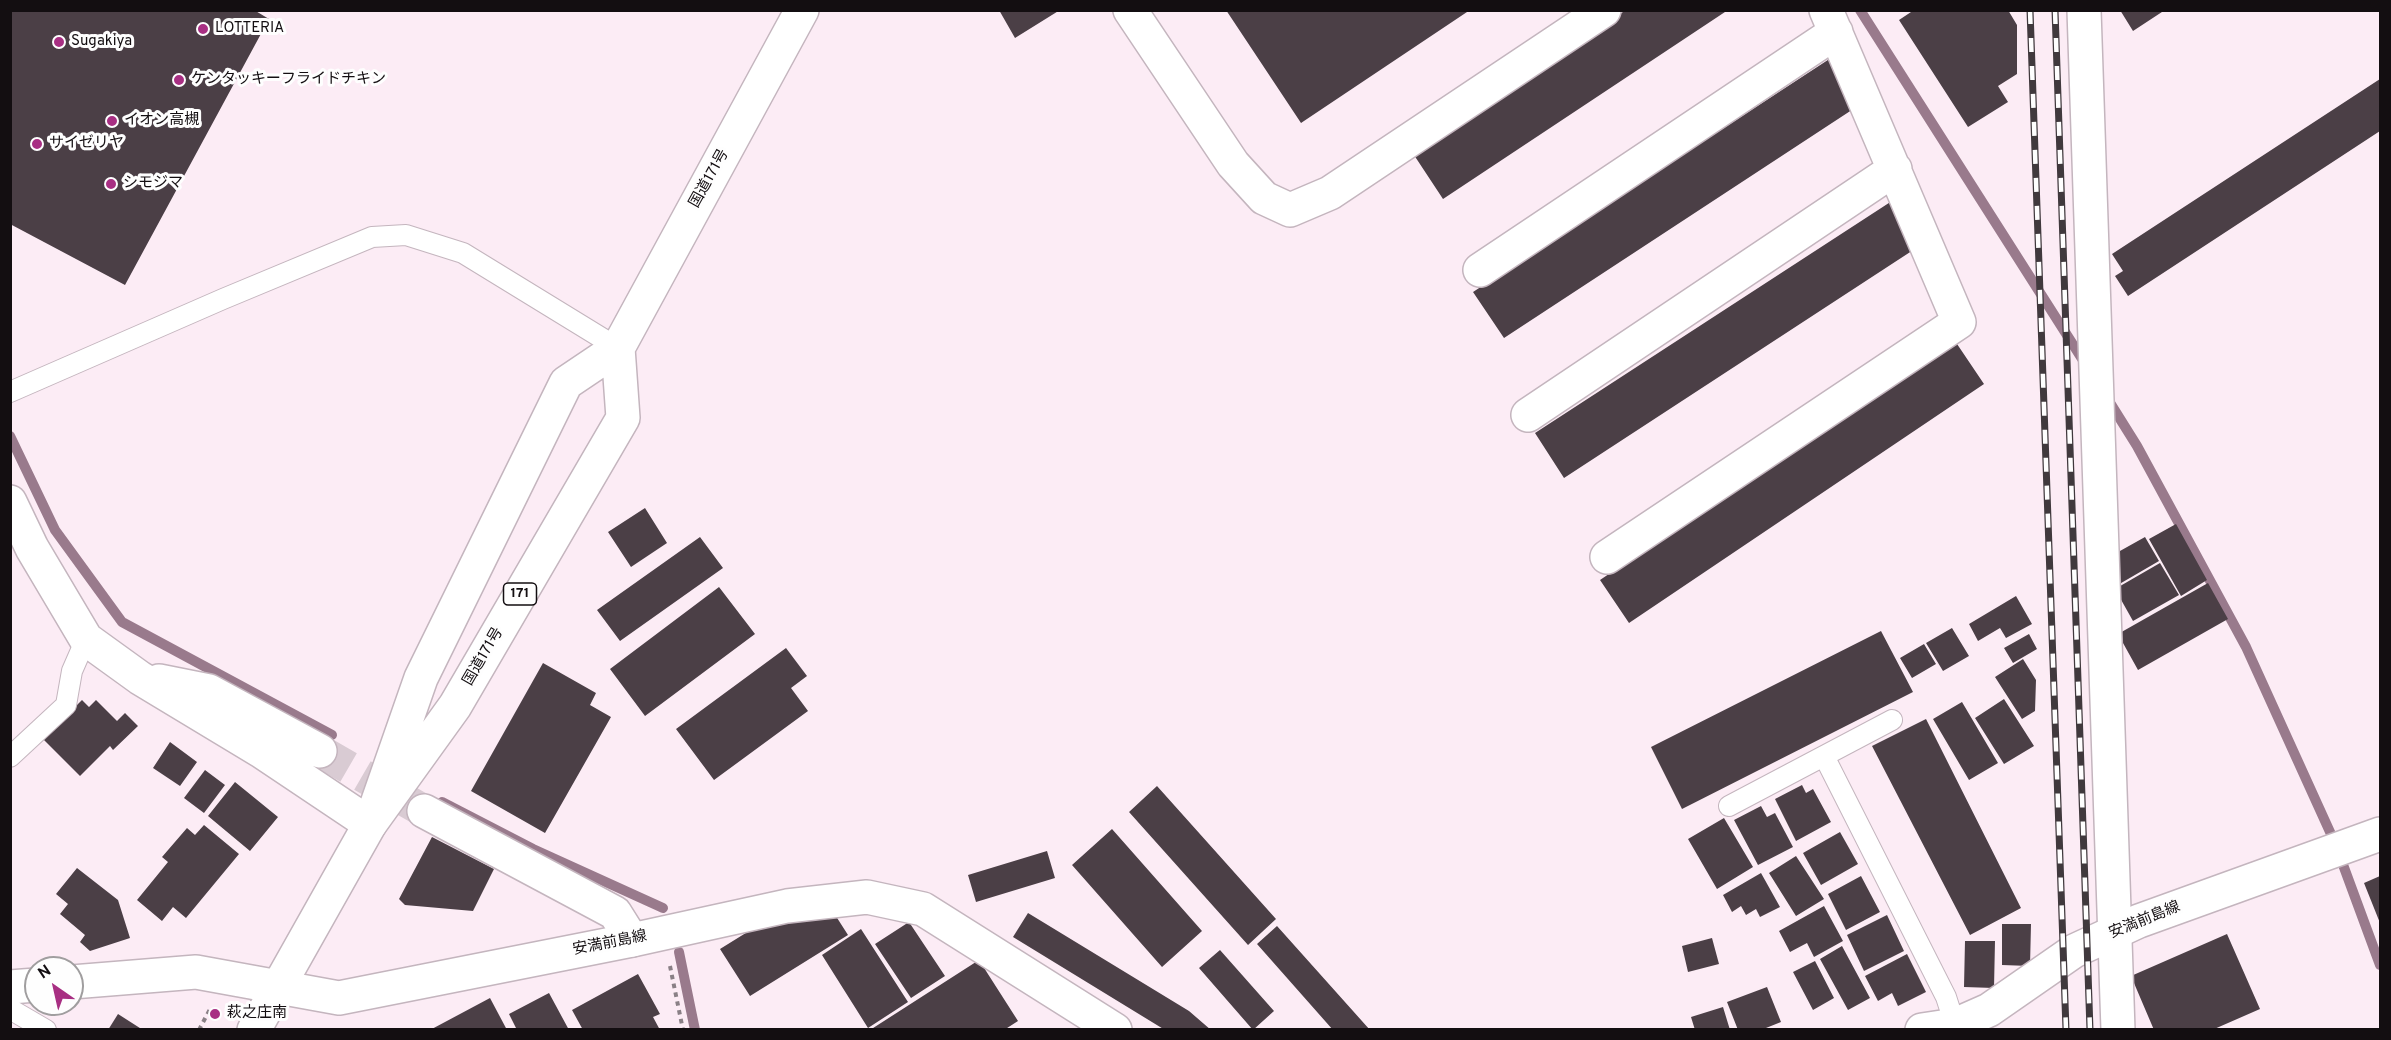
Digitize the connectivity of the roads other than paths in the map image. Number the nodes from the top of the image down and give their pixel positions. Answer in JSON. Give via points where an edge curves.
{"nodes":[{"id":1,"x":802,"y":10,"type":"edge"},
{"id":2,"x":1130,"y":10,"type":"edge"},
{"id":3,"x":1604,"y":10,"type":"edge"},
{"id":4,"x":2084,"y":10,"type":"edge"},
{"id":5,"x":1831,"y":21,"type":"edge"},
{"id":6,"x":1895,"y":169,"type":"junction"},
{"id":7,"x":1480,"y":270,"type":"dead end"},
{"id":8,"x":618,"y":348,"type":"junction"},
{"id":9,"x":16,"y":390,"type":"edge"},
{"id":10,"x":1528,"y":415,"type":"dead end"},
{"id":11,"x":10,"y":502,"type":"edge"},
{"id":12,"x":1607,"y":557,"type":"dead end"},
{"id":13,"x":86,"y":639,"type":"junction"},
{"id":14,"x":140,"y":678,"type":"junction"},
{"id":15,"x":1892,"y":720,"type":"dead end"},
{"id":16,"x":320,"y":751,"type":"tunnel mouth"},
{"id":17,"x":1824,"y":756,"type":"junction"},
{"id":18,"x":10,"y":757,"type":"edge"},
{"id":19,"x":1729,"y":806,"type":"dead end"},
{"id":20,"x":424,"y":811,"type":"tunnel mouth"},
{"id":21,"x":370,"y":824,"type":"junction"},
{"id":22,"x":2380,"y":834,"type":"edge"},
{"id":23,"x":2113,"y":933,"type":"junction"},
{"id":24,"x":632,"y":940,"type":"junction"},
{"id":25,"x":84,"y":981,"type":"edge"},
{"id":26,"x":277,"y":987,"type":"junction"},
{"id":27,"x":10,"y":1009,"type":"edge"},
{"id":28,"x":1955,"y":1025,"type":"junction"},
{"id":29,"x":46,"y":1029,"type":"edge"},
{"id":30,"x":254,"y":1029,"type":"edge"},
{"id":31,"x":1115,"y":1029,"type":"edge"},
{"id":32,"x":1922,"y":1029,"type":"edge"},
{"id":33,"x":2118,"y":1029,"type":"edge"}],
"edges":[{"from":1,"to":8,"type":"main road","name":"国道171号","number":"171"},
{"from":2,"to":3,"type":"main road","via":[[1233,164],[1264,198],[1290,210],[1330,193]]},
{"from":4,"to":23,"type":"main road"},
{"from":5,"to":6,"type":"main road"},
{"from":5,"to":7,"type":"main road"},
{"from":6,"to":10,"type":"main road"},
{"from":6,"to":12,"type":"main road","via":[[1959,322]]},
{"from":8,"to":9,"type":"lane","via":[[463,253],[406,235],[372,237]]},
{"from":8,"to":21,"type":"main road","name":"国道171号","number":"171","via":[[566,383],[421,678]]},
{"from":8,"to":21,"type":"main road","name":"国道171号","number":"171","via":[[622,418],[455,706]]},
{"from":11,"to":13,"type":"main road","via":[[32,548]]},
{"from":13,"to":14,"type":"main road"},
{"from":13,"to":18,"type":"lane","via":[[72,670],[66,705]]},
{"from":14,"to":16,"type":"main road","via":[[209,691]]},
{"from":14,"to":21,"type":"main road","via":[[261,751]]},
{"from":15,"to":17,"type":"lane"},
{"from":17,"to":19,"type":"lane"},
{"from":17,"to":28,"type":"lane","via":[[1946,996]]},
{"from":20,"to":24,"type":"main road","via":[[615,913]]},
{"from":21,"to":26,"type":"main road","name":"国道171号","number":"171"},
{"from":22,"to":23,"type":"main road","name":"安満前島線"},
{"from":23,"to":28,"type":"main road","name":"安満前島線","via":[[2074,951],[1989,1010]]},
{"from":23,"to":33,"type":"main road"},
{"from":24,"to":26,"type":"main road","name":"安満前島線","via":[[339,998]]},
{"from":24,"to":31,"type":"main road","name":"安満前島線","via":[[787,906],[867,897],[923,909]]},
{"from":25,"to":26,"type":"main road","name":"安満前島線","via":[[196,972]]},
{"from":26,"to":30,"type":"main road","name":"国道171号","number":"171"},
{"from":27,"to":29,"type":"lane"},
{"from":28,"to":32,"type":"main road","name":"安満前島線"}]}
